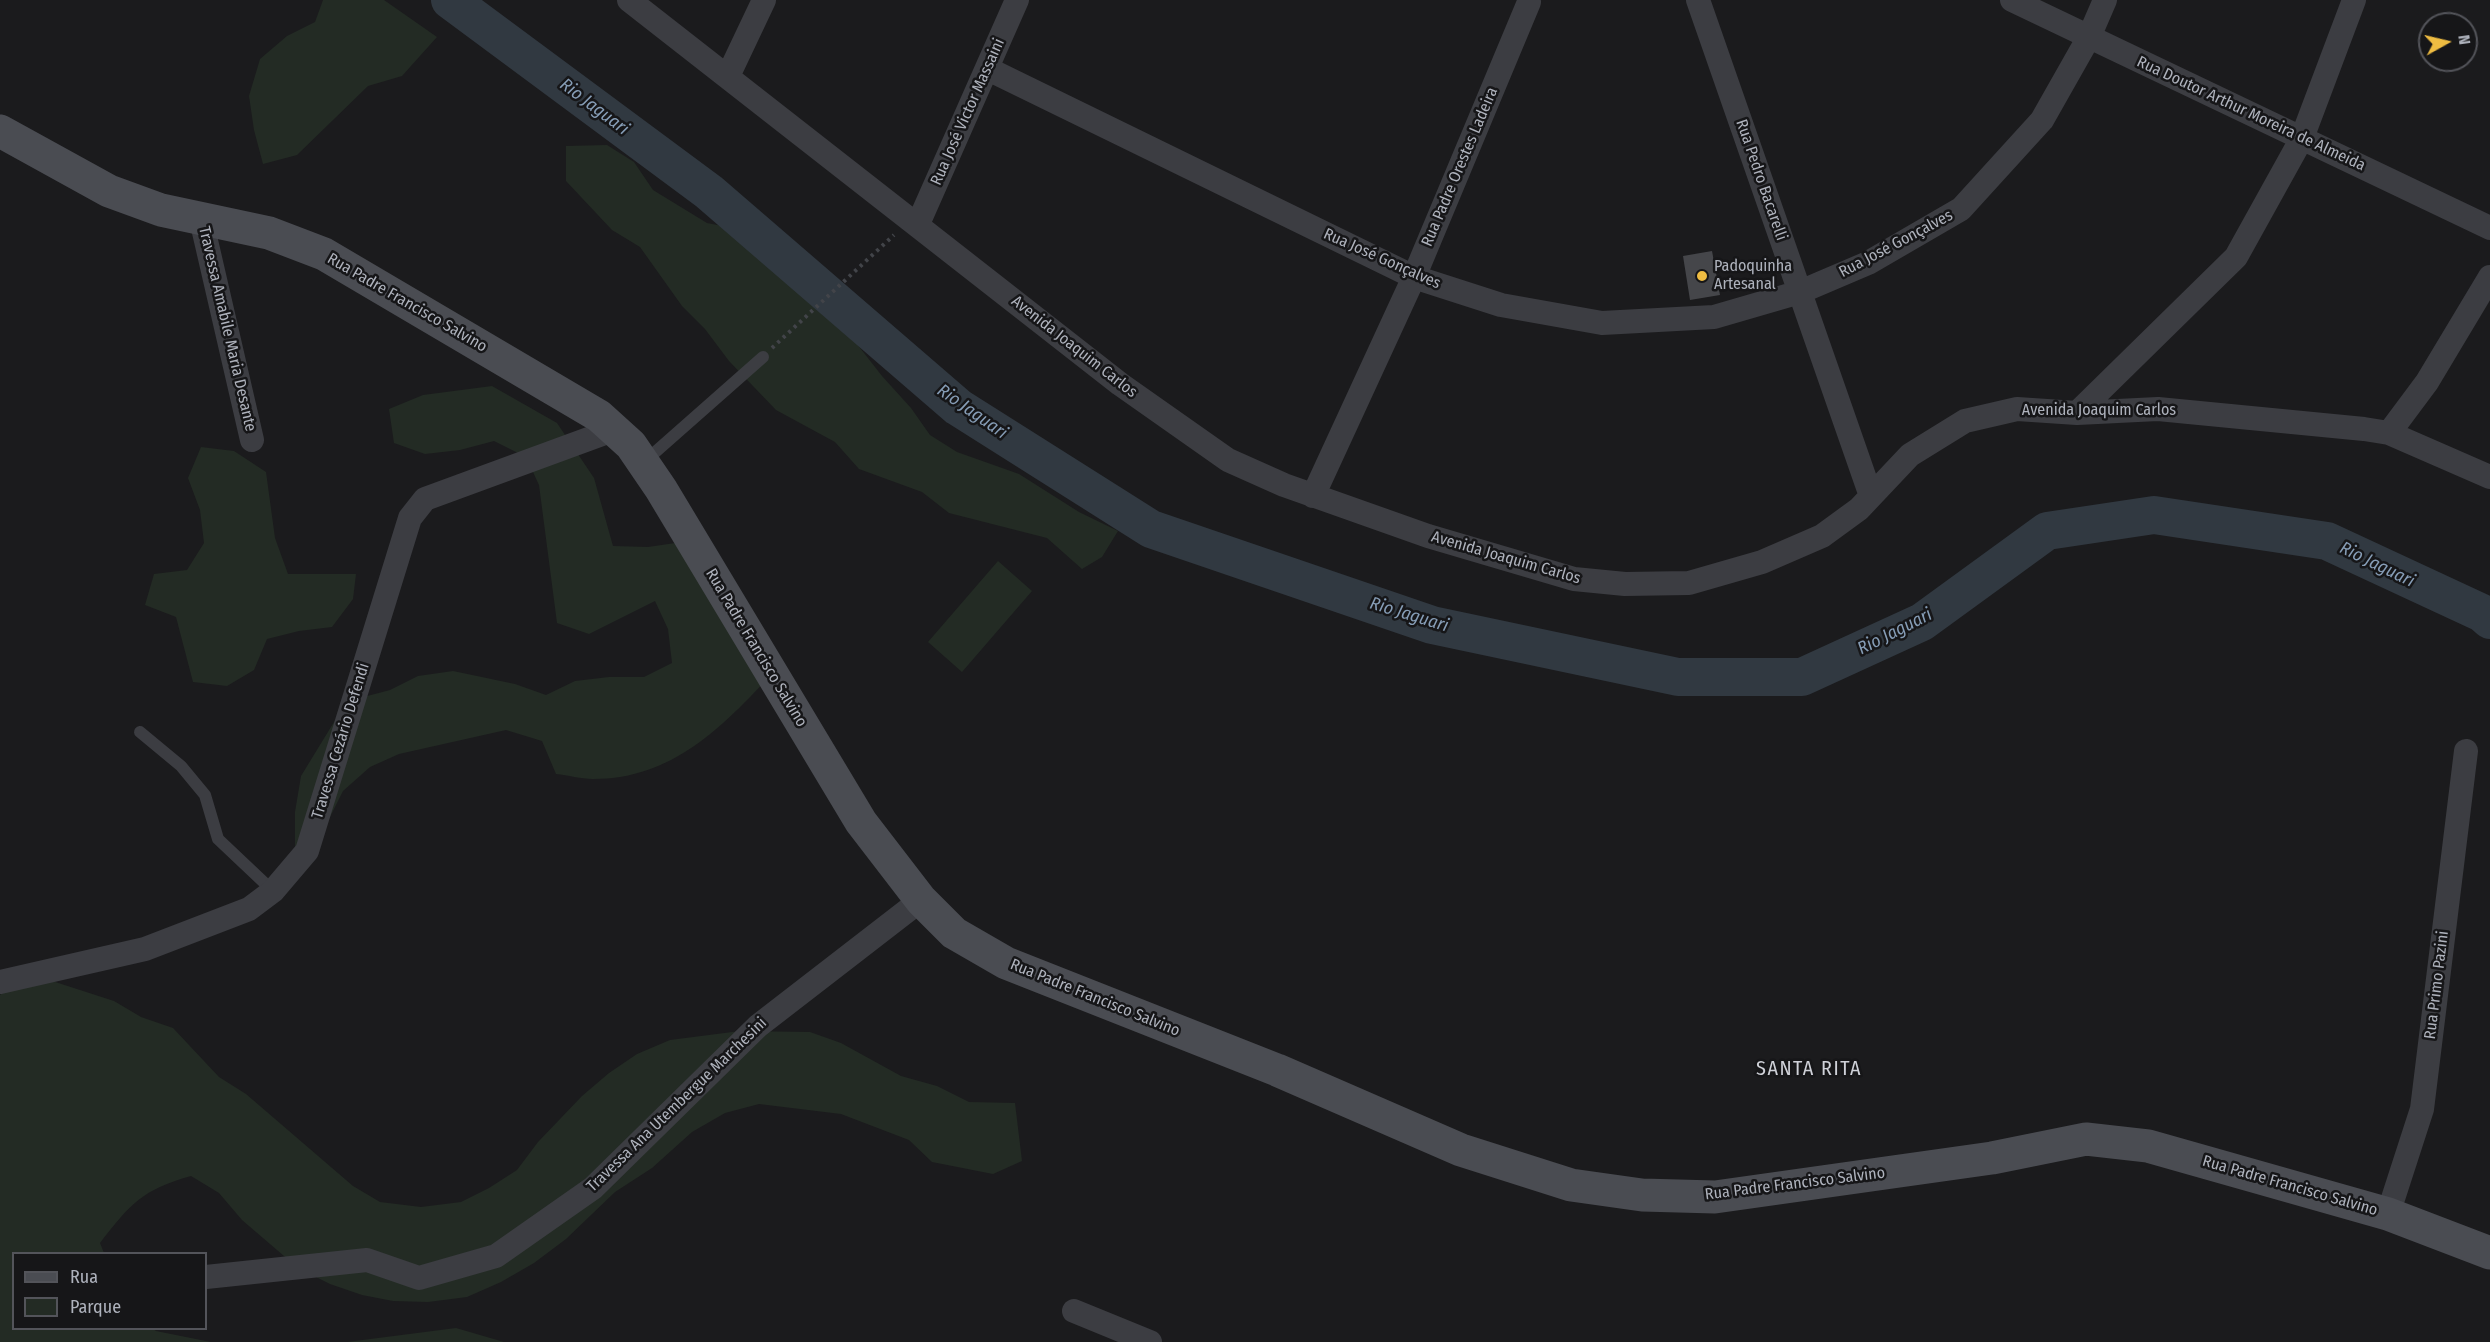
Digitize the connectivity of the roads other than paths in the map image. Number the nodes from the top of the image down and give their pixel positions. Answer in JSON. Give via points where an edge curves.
{"nodes":[{"id":1,"x":629,"y":0,"type":"edge"},
{"id":2,"x":764,"y":0,"type":"edge"},
{"id":3,"x":1017,"y":0,"type":"edge"},
{"id":4,"x":1698,"y":0,"type":"edge"},
{"id":5,"x":2012,"y":0,"type":"edge"},
{"id":6,"x":2105,"y":0,"type":"edge"},
{"id":7,"x":2354,"y":0,"type":"edge"},
{"id":8,"x":1526,"y":1,"type":"edge"},
{"id":9,"x":2089,"y":37,"type":"junction"},
{"id":10,"x":988,"y":69,"type":"junction"},
{"id":11,"x":728,"y":76,"type":"junction"},
{"id":12,"x":0,"y":131,"type":"edge"},
{"id":13,"x":2302,"y":138,"type":"junction"},
{"id":14,"x":201,"y":219,"type":"junction"},
{"id":15,"x":915,"y":222,"type":"junction"},
{"id":16,"x":2490,"y":228,"type":"edge"},
{"id":17,"x":1414,"y":277,"type":"junction"},
{"id":18,"x":2490,"y":278,"type":"edge"},
{"id":19,"x":1800,"y":292,"type":"junction"},
{"id":20,"x":763,"y":357,"type":"road end"},
{"id":21,"x":2077,"y":413,"type":"junction"},
{"id":22,"x":613,"y":430,"type":"junction"},
{"id":23,"x":2389,"y":433,"type":"junction"},
{"id":24,"x":252,"y":440,"type":"dead end"},
{"id":25,"x":643,"y":463,"type":"junction"},
{"id":26,"x":2490,"y":477,"type":"edge"},
{"id":27,"x":1313,"y":496,"type":"junction"},
{"id":28,"x":1871,"y":496,"type":"junction"},
{"id":29,"x":140,"y":732,"type":"dead end"},
{"id":30,"x":2466,"y":751,"type":"dead end"},
{"id":31,"x":273,"y":891,"type":"junction"},
{"id":32,"x":921,"y":900,"type":"junction"},
{"id":33,"x":0,"y":982,"type":"edge"},
{"id":34,"x":2388,"y":1214,"type":"junction"},
{"id":35,"x":2490,"y":1252,"type":"edge"},
{"id":36,"x":207,"y":1277,"type":"edge"},
{"id":37,"x":1074,"y":1311,"type":"dead end"},
{"id":38,"x":1150,"y":1342,"type":"edge"}],
"edges":[{"from":1,"to":11,"type":"street","name":"Avenida Joaquim Carlos"},
{"from":2,"to":11,"type":"street"},
{"from":3,"to":10,"type":"street","name":"Rua José Victor Massaini"},
{"from":4,"to":19,"type":"street","name":"Rua Pedro Bacarelli"},
{"from":5,"to":9,"type":"street","name":"Rua Doutor Arthur Moreira de Almeida"},
{"from":6,"to":9,"type":"street","name":"Rua José Gonçalves"},
{"from":7,"to":13,"type":"street"},
{"from":8,"to":17,"type":"street","name":"Rua Padre Orestes Ladeira"},
{"from":9,"to":13,"type":"street","name":"Rua Doutor Arthur Moreira de Almeida"},
{"from":9,"to":19,"type":"street","name":"Rua José Gonçalves","via":[[2042,120],[1961,209],[1868,263]]},
{"from":10,"to":15,"type":"street","name":"Rua José Victor Massaini"},
{"from":10,"to":17,"type":"street","name":"Rua José Gonçalves"},
{"from":11,"to":15,"type":"street","name":"Avenida Joaquim Carlos"},
{"from":12,"to":14,"type":"street","name":"Rua Padre Francisco Salvino","via":[[109,191],[160,210]]},
{"from":13,"to":16,"type":"street","name":"Rua Doutor Arthur Moreira de Almeida"},
{"from":13,"to":21,"type":"street","via":[[2236,257]]},
{"from":14,"to":22,"type":"street","name":"Rua Padre Francisco Salvino","via":[[269,233],[324,254],[598,416]]},
{"from":14,"to":24,"type":"street","name":"Travessa Amabile Maria Desante"},
{"from":15,"to":27,"type":"street","name":"Avenida Joaquim Carlos","via":[[1120,384],[1228,460]]},
{"from":17,"to":19,"type":"street","name":"Rua José Gonçalves","via":[[1501,306],[1602,323],[1714,318]]},
{"from":17,"to":27,"type":"street","name":"Rua Padre Orestes Ladeira"},
{"from":18,"to":23,"type":"street","via":[[2427,382]]},
{"from":19,"to":28,"type":"street","name":"Rua Pedro Bacarelli"},
{"from":20,"to":25,"type":"lane"},
{"from":21,"to":23,"type":"street","name":"Avenida Joaquim Carlos","via":[[2158,409]]},
{"from":21,"to":28,"type":"street","name":"Avenida Joaquim Carlos","via":[[2017,409],[1965,421],[1910,455]]},
{"from":22,"to":25,"type":"street","name":"Rua Padre Francisco Salvino","via":[[631,445]]},
{"from":22,"to":31,"type":"street","name":"Travessa Cezário Defendi","via":[[425,499],[410,518],[307,851]]},
{"from":23,"to":26,"type":"street","name":"Avenida Joaquim Carlos"},
{"from":25,"to":32,"type":"street","name":"Rua Padre Francisco Salvino","via":[[861,822]]},
{"from":27,"to":28,"type":"street","name":"Avenida Joaquim Carlos","via":[[1428,536],[1574,579],[1625,584],[1689,583],[1762,562],[1822,536]]},
{"from":29,"to":31,"type":"lane","via":[[181,766],[205,795],[219,839]]},
{"from":30,"to":34,"type":"street","name":"Rua Primo Pazini","via":[[2422,1109]]},
{"from":31,"to":33,"type":"street","name":"Travessa Cezário Defendi","via":[[249,909],[145,949]]},
{"from":32,"to":34,"type":"street","name":"Rua Padre Francisco Salvino","via":[[954,933],[1006,963],[1277,1070],[1461,1150],[1571,1185],[1642,1195],[1715,1197],[1992,1158],[2086,1139],[2148,1146]]},
{"from":32,"to":36,"type":"street","name":"Travessa Ana Utembergue Marchesini","via":[[758,1026],[593,1188],[496,1256],[419,1278],[367,1260]]},
{"from":34,"to":35,"type":"street","name":"Rua Padre Francisco Salvino"},
{"from":37,"to":38,"type":"street"}]}
